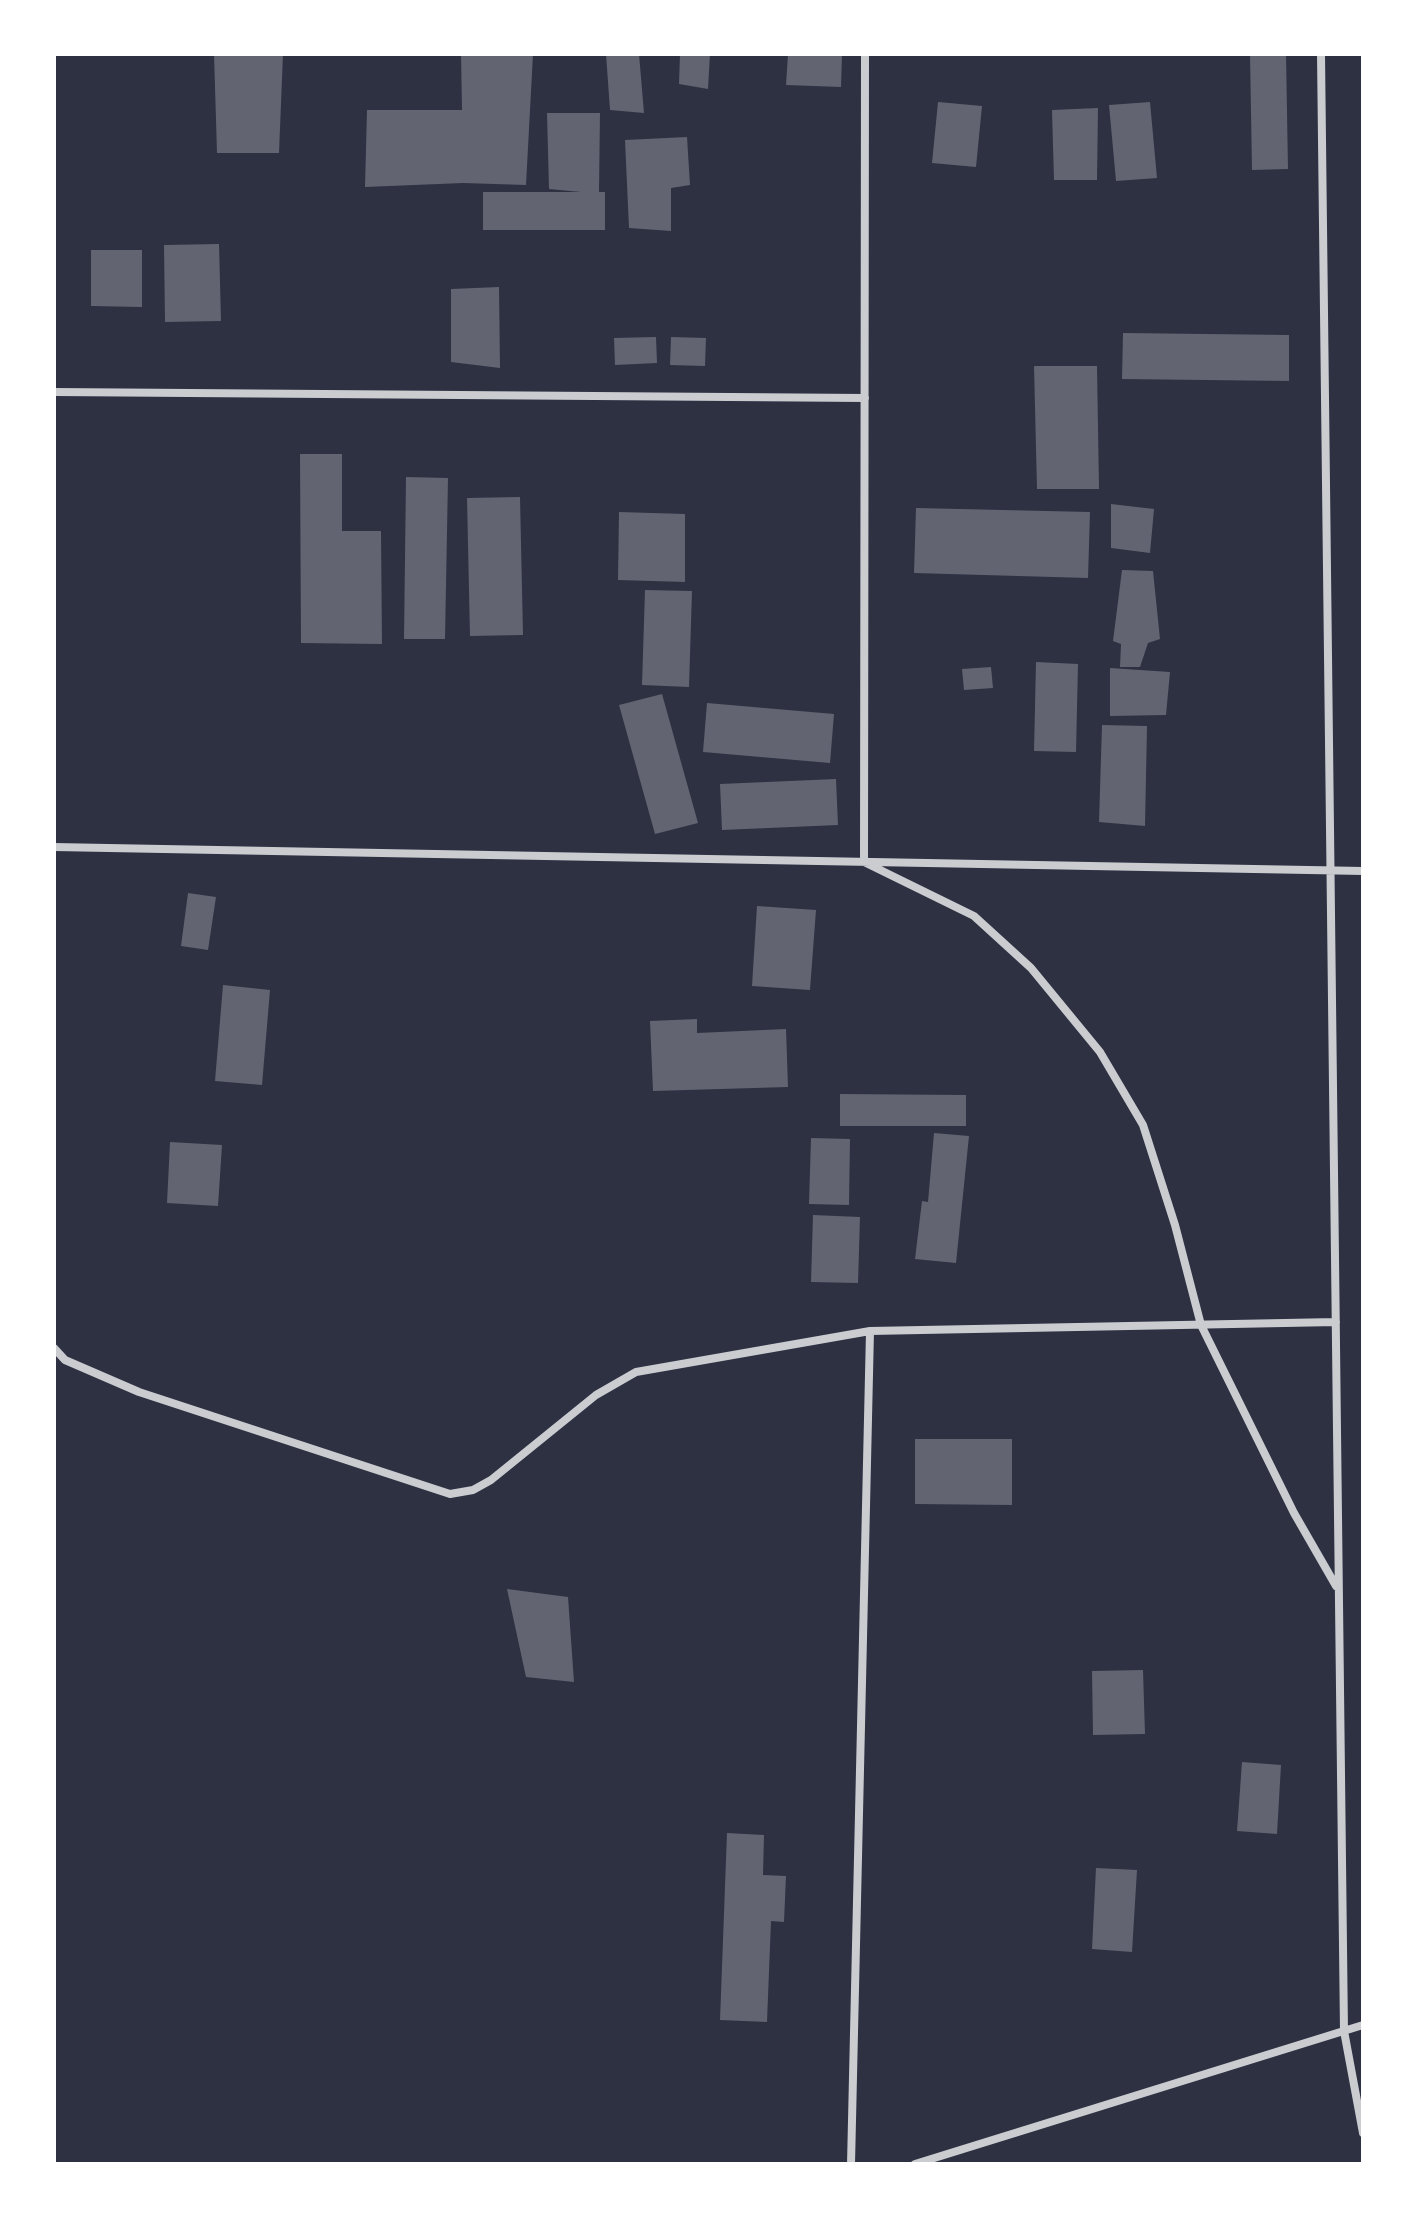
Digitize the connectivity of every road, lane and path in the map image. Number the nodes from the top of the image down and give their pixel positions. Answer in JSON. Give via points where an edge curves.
{"nodes":[{"id":1,"x":865,"y":54,"type":"edge"},
{"id":2,"x":1321,"y":54,"type":"edge"},
{"id":3,"x":54,"y":392,"type":"edge"},
{"id":4,"x":865,"y":398,"type":"junction"},
{"id":5,"x":54,"y":847,"type":"edge"},
{"id":6,"x":864,"y":862,"type":"junction"},
{"id":7,"x":1331,"y":870,"type":"junction"},
{"id":8,"x":1363,"y":871,"type":"edge"},
{"id":9,"x":1336,"y":1322,"type":"junction"},
{"id":10,"x":1201,"y":1325,"type":"junction"},
{"id":11,"x":870,"y":1331,"type":"junction"},
{"id":12,"x":54,"y":1348,"type":"edge"},
{"id":13,"x":1338,"y":1589,"type":"junction"},
{"id":14,"x":1363,"y":2025,"type":"edge"},
{"id":15,"x":1344,"y":2031,"type":"junction"},
{"id":16,"x":1363,"y":2133,"type":"edge"},
{"id":17,"x":851,"y":2164,"type":"edge"},
{"id":18,"x":915,"y":2164,"type":"edge"}],
"edges":[{"from":1,"to":4,"type":"street"},
{"from":2,"to":7,"type":"street"},
{"from":3,"to":4,"type":"street"},
{"from":4,"to":6,"type":"street"},
{"from":5,"to":6,"type":"street"},
{"from":6,"to":7,"type":"street"},
{"from":6,"to":10,"type":"street","via":[[974,916],[1031,968],[1100,1052],[1143,1125]]},
{"from":7,"to":8,"type":"street"},
{"from":7,"to":9,"type":"street"},
{"from":9,"to":10,"type":"street"},
{"from":9,"to":13,"type":"street"},
{"from":10,"to":11,"type":"street"},
{"from":10,"to":13,"type":"street","via":[[1294,1513]]},
{"from":11,"to":12,"type":"street","via":[[636,1372],[596,1395],[491,1480],[450,1494],[139,1392],[65,1360]]},
{"from":11,"to":17,"type":"street"},
{"from":13,"to":15,"type":"street"},
{"from":14,"to":15,"type":"street"},
{"from":15,"to":16,"type":"street"},
{"from":15,"to":18,"type":"street"}]}
